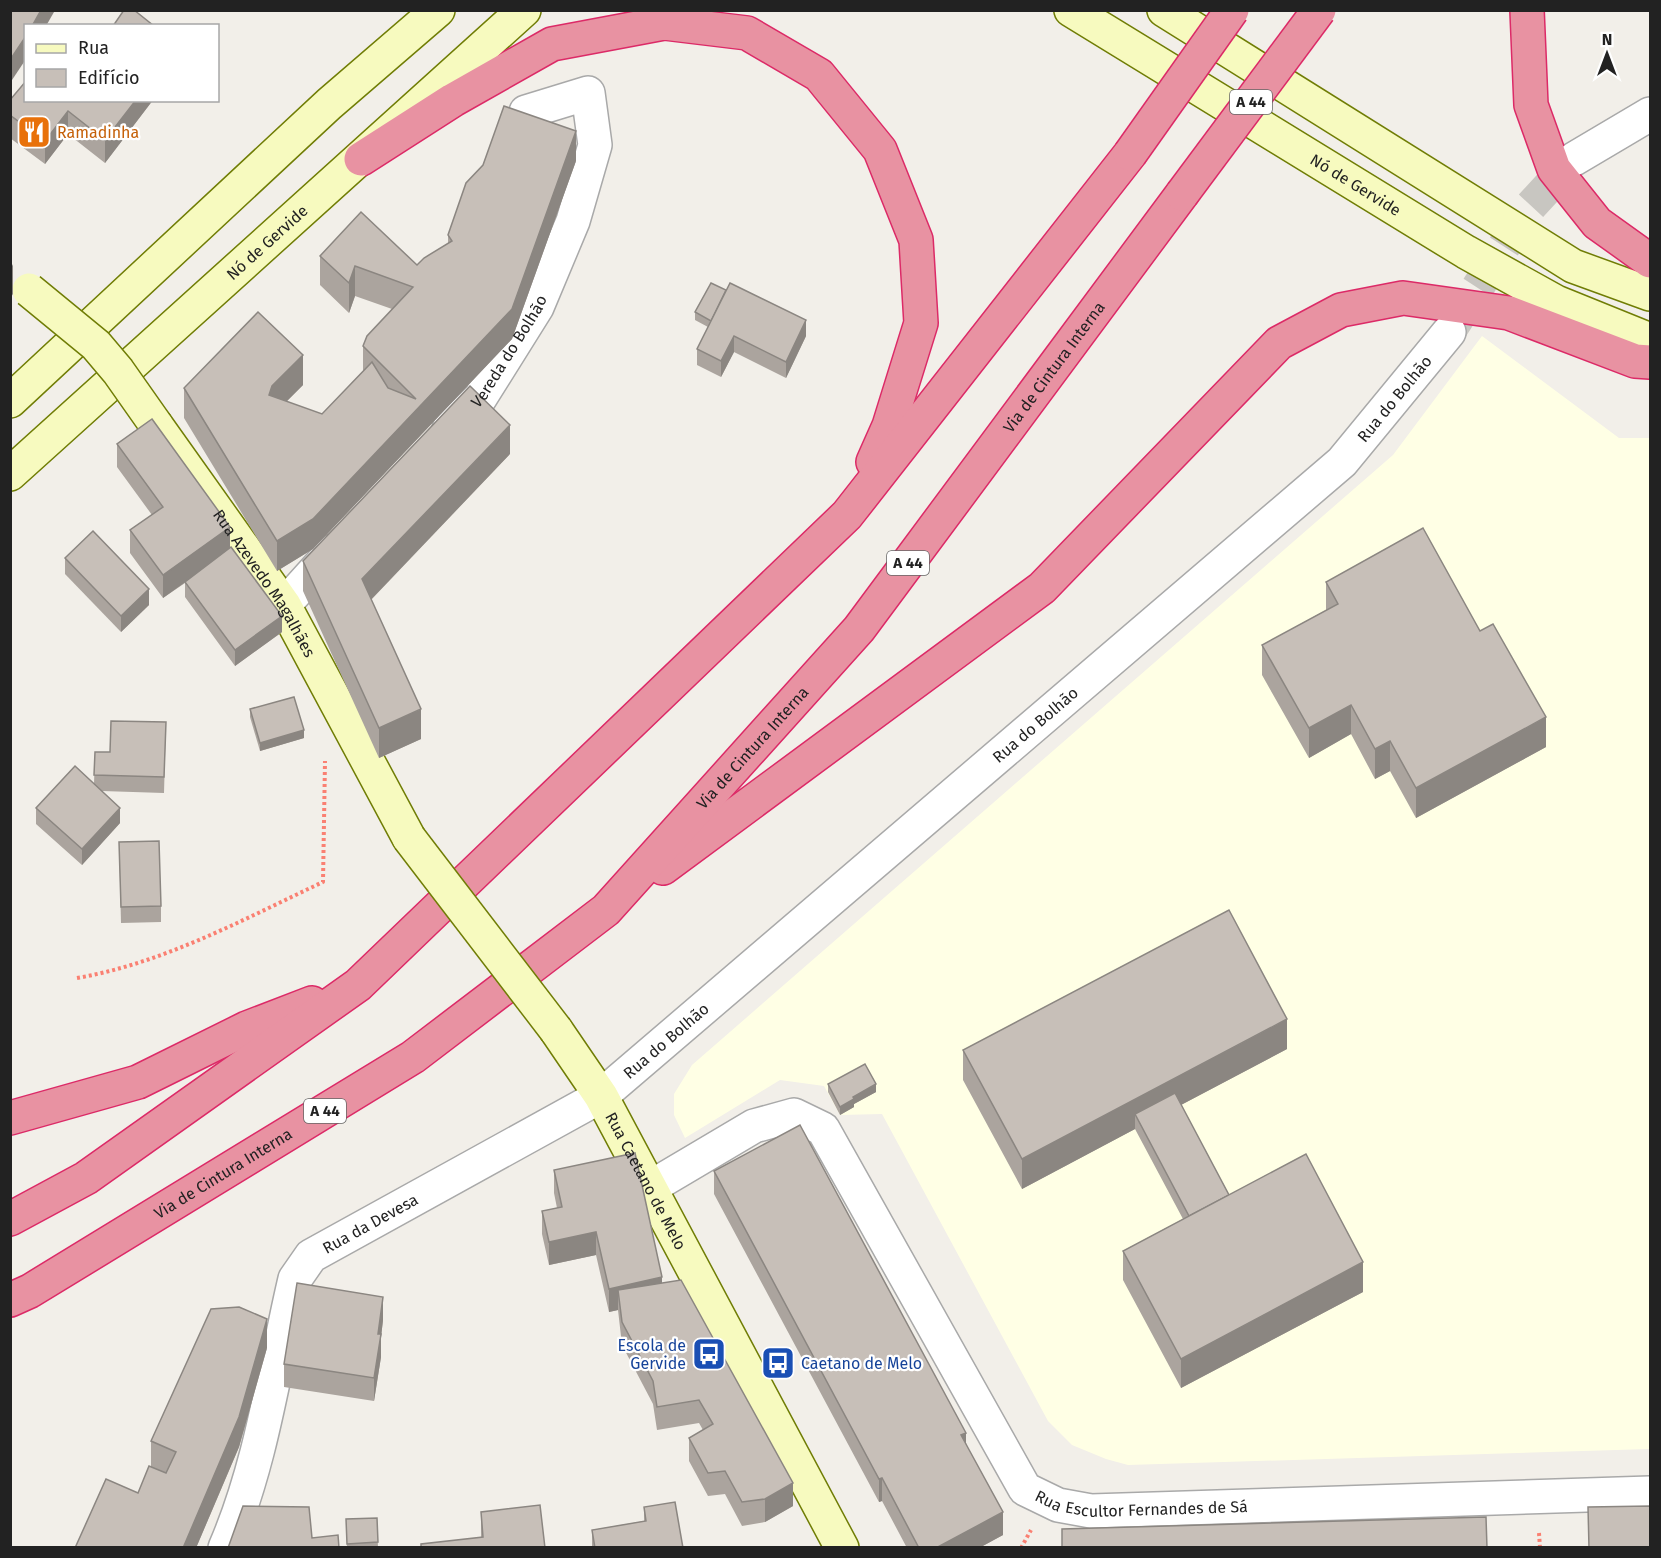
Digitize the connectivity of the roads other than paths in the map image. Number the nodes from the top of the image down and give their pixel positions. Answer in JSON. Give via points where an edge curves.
{"nodes":[{"id":1,"x":438,"y":10,"type":"edge"},
{"id":2,"x":524,"y":10,"type":"edge"},
{"id":3,"x":1071,"y":10,"type":"edge"},
{"id":4,"x":1164,"y":10,"type":"edge"},
{"id":5,"x":1232,"y":10,"type":"edge"},
{"id":6,"x":1319,"y":10,"type":"edge"},
{"id":7,"x":1527,"y":10,"type":"edge"},
{"id":8,"x":526,"y":112,"type":"edge"},
{"id":9,"x":1650,"y":114,"type":"edge"},
{"id":10,"x":361,"y":159,"type":"junction"},
{"id":11,"x":1575,"y":159,"type":"tunnel mouth"},
{"id":12,"x":1650,"y":261,"type":"edge"},
{"id":13,"x":20,"y":284,"type":"edge"},
{"id":14,"x":1650,"y":294,"type":"edge"},
{"id":15,"x":1449,"y":332,"type":"tunnel mouth"},
{"id":16,"x":1650,"y":340,"type":"edge"},
{"id":17,"x":1650,"y":362,"type":"edge"},
{"id":18,"x":10,"y":401,"type":"edge"},
{"id":19,"x":431,"y":447,"type":"edge"},
{"id":20,"x":10,"y":474,"type":"edge"},
{"id":21,"x":847,"y":515,"type":"junction"},
{"id":22,"x":352,"y":530,"type":"edge"},
{"id":23,"x":284,"y":605,"type":"junction"},
{"id":24,"x":409,"y":838,"type":"joint"},
{"id":25,"x":606,"y":910,"type":"junction"},
{"id":26,"x":358,"y":985,"type":"junction"},
{"id":27,"x":601,"y":1096,"type":"junction"},
{"id":28,"x":10,"y":1118,"type":"edge"},
{"id":29,"x":651,"y":1187,"type":"junction"},
{"id":30,"x":10,"y":1219,"type":"edge"},
{"id":31,"x":17,"y":1300,"type":"edge"},
{"id":32,"x":1650,"y":1493,"type":"edge"},
{"id":33,"x":225,"y":1548,"type":"edge"},
{"id":34,"x":842,"y":1548,"type":"edge"}],
"edges":[{"from":1,"to":18,"type":"main road","via":[[329,104]]},
{"from":2,"to":10,"type":"main road","name":"Nó de Gervide"},
{"from":3,"to":16,"type":"main road","name":"Nó de Gervide","via":[[1466,252],[1556,302]]},
{"from":4,"to":14,"type":"main road","via":[[1573,266]]},
{"from":5,"to":21,"type":"highway","bridge":true,"via":[[1130,154]]},
{"from":6,"to":25,"type":"highway","name":"Via de Cintura Interna","number":"A 44","bridge":true,"via":[[859,629]]},
{"from":7,"to":12,"type":"highway","via":[[1531,105],[1554,169],[1597,223]]},
{"from":8,"to":19,"type":"street","name":"Vereda do Bolhão","via":[[588,93],[595,145],[573,221],[537,307],[480,398]]},
{"from":9,"to":11,"type":"street"},
{"from":10,"to":20,"type":"main road","name":"Nó de Gervide"},
{"from":10,"to":21,"type":"highway","via":[[453,100],[552,44],[664,23],[747,33],[819,75],[880,150],[916,240],[921,323],[889,426]]},
{"from":13,"to":23,"type":"main road","name":"Rua Azevedo Magalhães","bridge":true,"via":[[96,345],[118,370]]},
{"from":15,"to":27,"type":"street","name":"Rua do Bolhão","via":[[1342,462]]},
{"from":17,"to":25,"type":"highway","via":[[1635,361],[1509,313],[1403,297],[1341,310],[1279,343],[1042,588]]},
{"from":21,"to":26,"type":"highway"},
{"from":22,"to":23,"type":"street"},
{"from":23,"to":24,"type":"main road","name":"Rua Azevedo Magalhães"},
{"from":24,"to":27,"type":"main road","name":"Rua Caetano de Melo","bridge":true,"via":[[556,1030]]},
{"from":25,"to":31,"type":"highway","name":"Via de Cintura Interna","number":"A 44","via":[[413,1057]]},
{"from":26,"to":28,"type":"highway","via":[[247,1028],[138,1082]]},
{"from":26,"to":30,"type":"highway","via":[[86,1178]]},
{"from":27,"to":29,"type":"main road","name":"Rua Caetano de Melo"},
{"from":27,"to":33,"type":"street","name":"Rua da Devesa","via":[[311,1256],[295,1279],[257,1454]]},
{"from":29,"to":32,"type":"street","name":"Rua Escultor Fernandes de Sá","via":[[754,1126],[794,1115],[823,1129],[1025,1489],[1058,1504],[1090,1511]]},
{"from":29,"to":34,"type":"main road","name":"Rua Caetano de Melo"}]}
